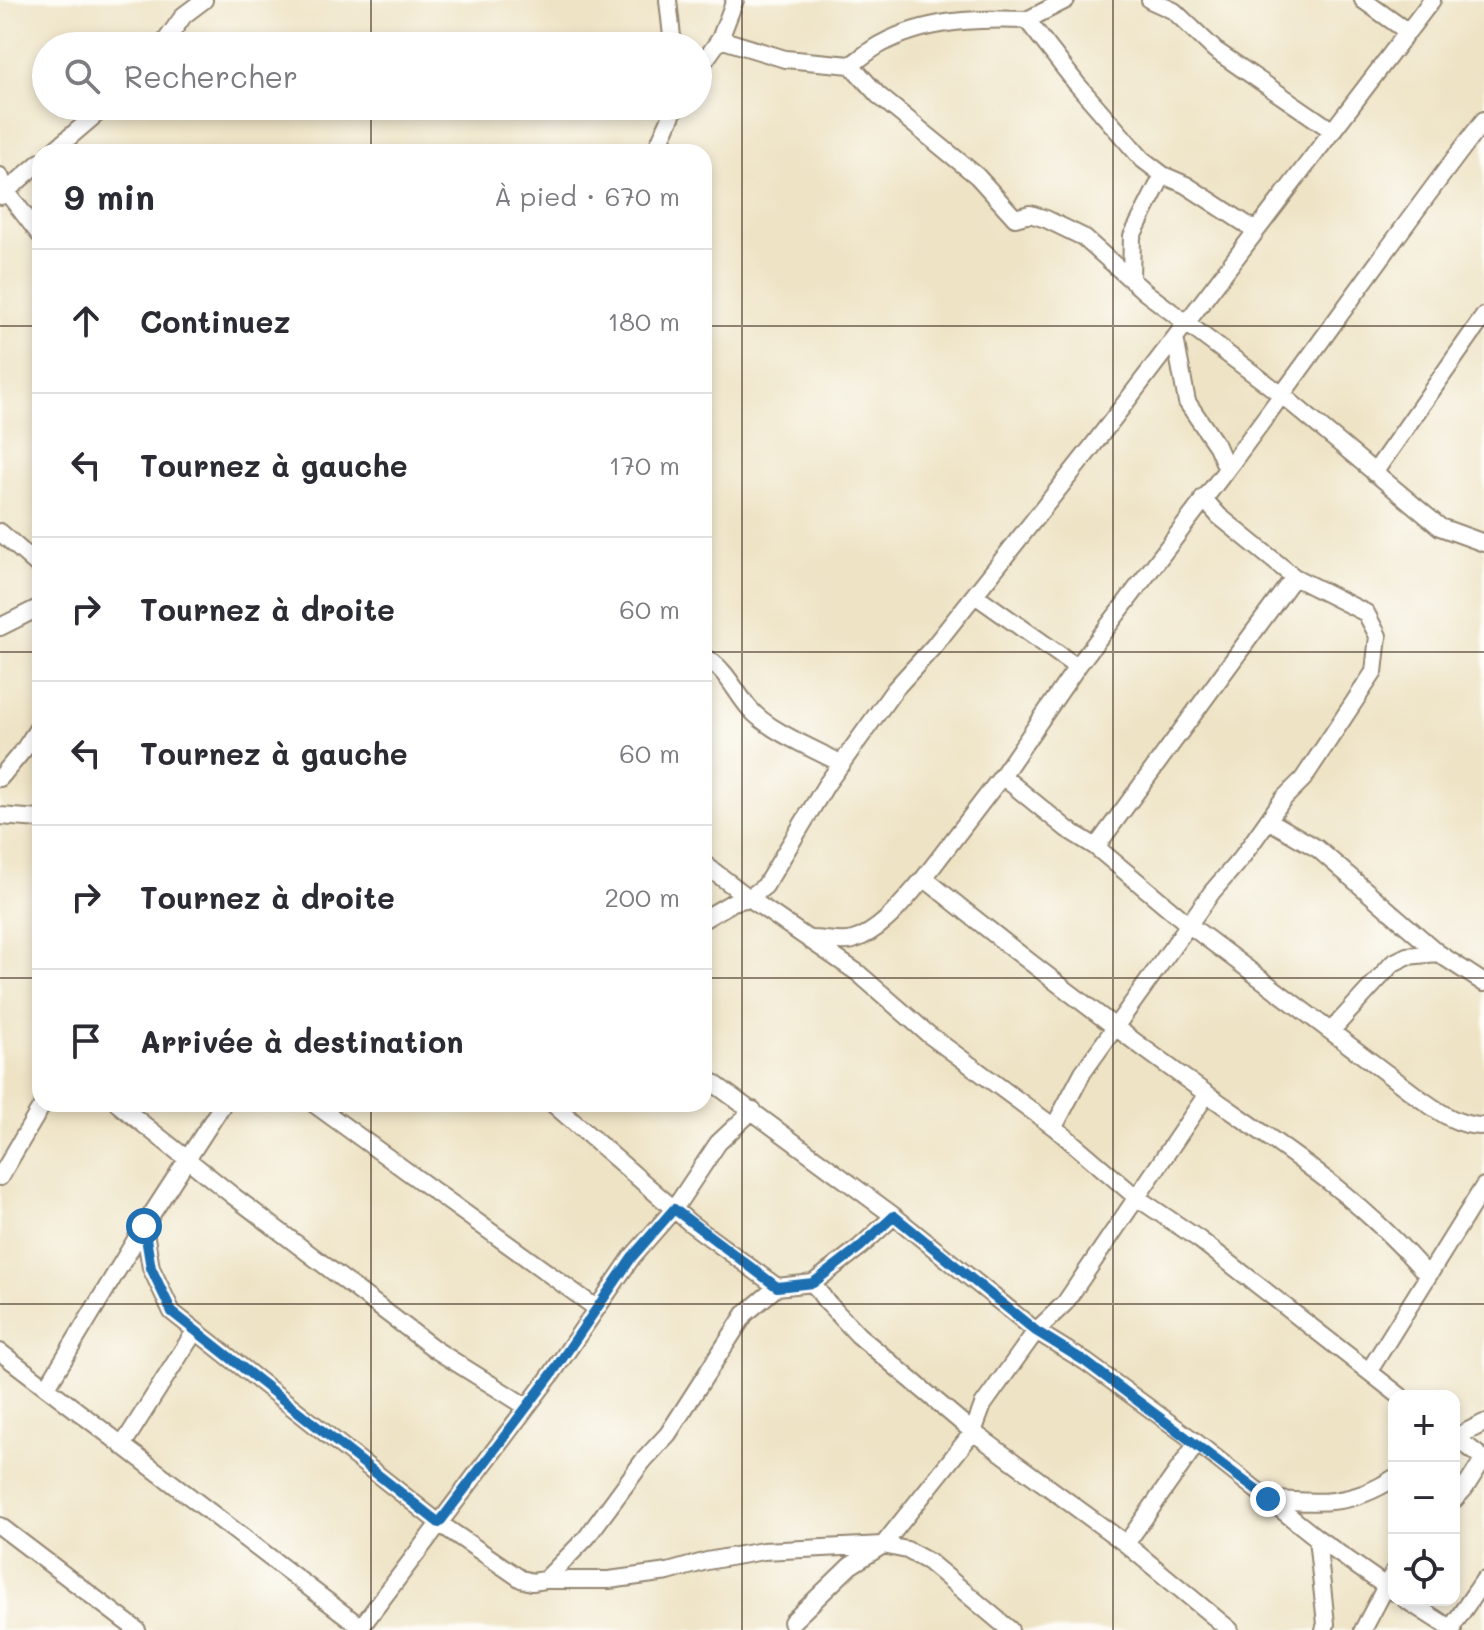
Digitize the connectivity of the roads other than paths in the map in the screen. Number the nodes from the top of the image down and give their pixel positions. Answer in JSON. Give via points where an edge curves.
{"nodes":[{"id":1,"x":204,"y":0,"type":"edge"},
{"id":2,"x":668,"y":0,"type":"edge"},
{"id":3,"x":735,"y":0,"type":"edge"},
{"id":4,"x":1066,"y":0,"type":"edge"},
{"id":5,"x":1150,"y":0,"type":"edge"},
{"id":6,"x":1363,"y":0,"type":"edge"},
{"id":7,"x":1432,"y":0,"type":"edge"},
{"id":8,"x":1027,"y":20,"type":"junction"},
{"id":9,"x":172,"y":32,"type":"edge"},
{"id":10,"x":671,"y":32,"type":"edge"},
{"id":11,"x":1408,"y":32,"type":"junction"},
{"id":12,"x":720,"y":39,"type":"junction"},
{"id":13,"x":712,"y":50,"type":"edge"},
{"id":14,"x":851,"y":65,"type":"junction"},
{"id":15,"x":90,"y":120,"type":"edge"},
{"id":16,"x":670,"y":120,"type":"edge"},
{"id":17,"x":1484,"y":120,"type":"edge"},
{"id":18,"x":1333,"y":131,"type":"junction"},
{"id":19,"x":61,"y":144,"type":"edge"},
{"id":20,"x":659,"y":144,"type":"edge"},
{"id":21,"x":32,"y":167,"type":"edge"},
{"id":22,"x":1163,"y":175,"type":"junction"},
{"id":23,"x":2,"y":188,"type":"edge"},
{"id":24,"x":32,"y":225,"type":"edge"},
{"id":25,"x":1255,"y":230,"type":"junction"},
{"id":26,"x":1131,"y":277,"type":"junction"},
{"id":27,"x":1484,"y":316,"type":"edge"},
{"id":28,"x":1186,"y":323,"type":"junction"},
{"id":29,"x":1175,"y":338,"type":"junction"},
{"id":30,"x":1282,"y":395,"type":"junction"},
{"id":31,"x":1227,"y":469,"type":"junction"},
{"id":32,"x":1374,"y":473,"type":"junction"},
{"id":33,"x":1203,"y":498,"type":"junction"},
{"id":34,"x":0,"y":532,"type":"edge"},
{"id":35,"x":1484,"y":543,"type":"edge"},
{"id":36,"x":32,"y":560,"type":"edge"},
{"id":37,"x":1294,"y":577,"type":"junction"},
{"id":38,"x":975,"y":595,"type":"junction"},
{"id":39,"x":32,"y":611,"type":"edge"},
{"id":40,"x":0,"y":627,"type":"edge"},
{"id":41,"x":712,"y":664,"type":"edge"},
{"id":42,"x":1077,"y":667,"type":"junction"},
{"id":43,"x":32,"y":737,"type":"edge"},
{"id":44,"x":842,"y":764,"type":"junction"},
{"id":45,"x":1002,"y":776,"type":"junction"},
{"id":46,"x":0,"y":778,"type":"edge"},
{"id":47,"x":0,"y":816,"type":"edge"},
{"id":48,"x":32,"y":818,"type":"edge"},
{"id":49,"x":1268,"y":820,"type":"junction"},
{"id":50,"x":1096,"y":847,"type":"junction"},
{"id":51,"x":712,"y":870,"type":"edge"},
{"id":52,"x":924,"y":878,"type":"junction"},
{"id":53,"x":749,"y":898,"type":"junction"},
{"id":54,"x":712,"y":914,"type":"edge"},
{"id":55,"x":1188,"y":924,"type":"junction"},
{"id":56,"x":809,"y":939,"type":"junction"},
{"id":57,"x":1438,"y":953,"type":"junction"},
{"id":58,"x":1484,"y":982,"type":"edge"},
{"id":59,"x":1115,"y":1028,"type":"junction"},
{"id":60,"x":1331,"y":1031,"type":"junction"},
{"id":61,"x":712,"y":1082,"type":"edge"},
{"id":62,"x":1207,"y":1094,"type":"junction"},
{"id":63,"x":753,"y":1110,"type":"junction"},
{"id":64,"x":38,"y":1112,"type":"edge"},
{"id":65,"x":128,"y":1112,"type":"edge"},
{"id":66,"x":218,"y":1112,"type":"edge"},
{"id":67,"x":325,"y":1112,"type":"edge"},
{"id":68,"x":562,"y":1112,"type":"edge"},
{"id":69,"x":1484,"y":1126,"type":"edge"},
{"id":70,"x":1054,"y":1127,"type":"junction"},
{"id":71,"x":189,"y":1160,"type":"junction"},
{"id":72,"x":0,"y":1177,"type":"edge"},
{"id":73,"x":1484,"y":1186,"type":"edge"},
{"id":74,"x":1136,"y":1197,"type":"junction"},
{"id":75,"x":674,"y":1209,"type":"junction"},
{"id":76,"x":894,"y":1216,"type":"junction"},
{"id":77,"x":144,"y":1226,"type":"junction"},
{"id":78,"x":1428,"y":1276,"type":"junction"},
{"id":79,"x":813,"y":1283,"type":"junction"},
{"id":80,"x":777,"y":1287,"type":"junction"},
{"id":81,"x":596,"y":1308,"type":"junction"},
{"id":82,"x":195,"y":1331,"type":"junction"},
{"id":83,"x":1036,"y":1331,"type":"junction"},
{"id":84,"x":0,"y":1352,"type":"edge"},
{"id":85,"x":1369,"y":1371,"type":"junction"},
{"id":86,"x":47,"y":1387,"type":"junction"},
{"id":87,"x":1393,"y":1390,"type":"edge"},
{"id":88,"x":527,"y":1407,"type":"junction"},
{"id":89,"x":1484,"y":1423,"type":"edge"},
{"id":90,"x":973,"y":1432,"type":"junction"},
{"id":91,"x":1460,"y":1434,"type":"edge"},
{"id":92,"x":1460,"y":1441,"type":"edge"},
{"id":93,"x":1197,"y":1443,"type":"junction"},
{"id":94,"x":122,"y":1446,"type":"junction"},
{"id":95,"x":1484,"y":1459,"type":"edge"},
{"id":96,"x":1388,"y":1482,"type":"edge"},
{"id":97,"x":1460,"y":1493,"type":"edge"},
{"id":98,"x":1268,"y":1499,"type":"junction"},
{"id":99,"x":439,"y":1523,"type":"junction"},
{"id":100,"x":0,"y":1526,"type":"edge"},
{"id":101,"x":1317,"y":1538,"type":"junction"},
{"id":102,"x":1126,"y":1544,"type":"junction"},
{"id":103,"x":883,"y":1545,"type":"junction"},
{"id":104,"x":545,"y":1580,"type":"junction"},
{"id":105,"x":1484,"y":1580,"type":"edge"},
{"id":106,"x":1388,"y":1588,"type":"edge"},
{"id":107,"x":1388,"y":1591,"type":"edge"},
{"id":108,"x":1416,"y":1606,"type":"edge"},
{"id":109,"x":793,"y":1627,"type":"edge"},
{"id":110,"x":361,"y":1629,"type":"edge"},
{"id":111,"x":1452,"y":1629,"type":"edge"},
{"id":112,"x":137,"y":1630,"type":"edge"},
{"id":113,"x":1010,"y":1630,"type":"edge"},
{"id":114,"x":1230,"y":1630,"type":"edge"},
{"id":115,"x":1324,"y":1630,"type":"edge"},
{"id":116,"x":1363,"y":1630,"type":"edge"}],
"edges":[{"from":1,"to":9,"type":"street"},
{"from":2,"to":10,"type":"street"},
{"from":3,"to":12,"type":"street"},
{"from":4,"to":8,"type":"street"},
{"from":5,"to":18,"type":"street","via":[[1174,11],[1215,50]]},
{"from":6,"to":11,"type":"street"},
{"from":7,"to":11,"type":"street"},
{"from":8,"to":14,"type":"street","via":[[928,26],[882,44]]},
{"from":8,"to":22,"type":"street","via":[[1142,159]]},
{"from":11,"to":18,"type":"street"},
{"from":12,"to":13,"type":"street"},
{"from":12,"to":14,"type":"street","via":[[785,59]]},
{"from":14,"to":26,"type":"street","via":[[878,95],[977,176],[1015,218],[1030,214],[1083,237]]},
{"from":15,"to":19,"type":"street"},
{"from":16,"to":20,"type":"street"},
{"from":17,"to":30,"type":"street"},
{"from":18,"to":25,"type":"street"},
{"from":21,"to":23,"type":"street"},
{"from":22,"to":25,"type":"street"},
{"from":22,"to":26,"type":"street","via":[[1132,236]]},
{"from":23,"to":24,"type":"street"},
{"from":25,"to":28,"type":"street"},
{"from":26,"to":28,"type":"street"},
{"from":27,"to":32,"type":"street"},
{"from":28,"to":29,"type":"street"},
{"from":28,"to":30,"type":"street"},
{"from":29,"to":31,"type":"street","via":[[1187,402]]},
{"from":29,"to":38,"type":"street"},
{"from":30,"to":31,"type":"street"},
{"from":30,"to":32,"type":"street"},
{"from":31,"to":33,"type":"street"},
{"from":32,"to":35,"type":"street","via":[[1440,527]]},
{"from":33,"to":37,"type":"street"},
{"from":33,"to":42,"type":"street"},
{"from":34,"to":36,"type":"street"},
{"from":37,"to":49,"type":"street","via":[[1366,613],[1378,636],[1376,658],[1374,672],[1325,749]]},
{"from":37,"to":50,"type":"street"},
{"from":38,"to":42,"type":"street"},
{"from":38,"to":44,"type":"street","via":[[895,689]]},
{"from":39,"to":40,"type":"street"},
{"from":41,"to":44,"type":"street","via":[[765,722]]},
{"from":42,"to":45,"type":"street"},
{"from":43,"to":46,"type":"street"},
{"from":44,"to":53,"type":"street","via":[[775,873]]},
{"from":45,"to":50,"type":"street"},
{"from":45,"to":52,"type":"street"},
{"from":47,"to":48,"type":"street"},
{"from":49,"to":55,"type":"street"},
{"from":49,"to":57,"type":"street","via":[[1318,849]]},
{"from":50,"to":55,"type":"street"},
{"from":51,"to":53,"type":"street"},
{"from":52,"to":56,"type":"street","via":[[884,922],[860,937]]},
{"from":52,"to":59,"type":"street"},
{"from":53,"to":54,"type":"street"},
{"from":53,"to":56,"type":"street"},
{"from":55,"to":59,"type":"street"},
{"from":55,"to":60,"type":"street"},
{"from":56,"to":70,"type":"street"},
{"from":57,"to":58,"type":"street"},
{"from":57,"to":60,"type":"street","via":[[1393,963]]},
{"from":59,"to":62,"type":"street"},
{"from":59,"to":70,"type":"street","via":[[1083,1072]]},
{"from":60,"to":69,"type":"street","via":[[1447,1117]]},
{"from":61,"to":63,"type":"street"},
{"from":62,"to":74,"type":"street"},
{"from":62,"to":78,"type":"street","via":[[1336,1186]]},
{"from":63,"to":75,"type":"street","via":[[718,1143]]},
{"from":63,"to":76,"type":"street"},
{"from":64,"to":72,"type":"street"},
{"from":65,"to":71,"type":"street"},
{"from":66,"to":71,"type":"street"},
{"from":67,"to":81,"type":"street"},
{"from":68,"to":75,"type":"street"},
{"from":70,"to":74,"type":"street"},
{"from":71,"to":77,"type":"street"},
{"from":71,"to":88,"type":"street","via":[[436,1350]]},
{"from":73,"to":78,"type":"street"},
{"from":74,"to":83,"type":"street","via":[[1065,1303]]},
{"from":74,"to":85,"type":"street"},
{"from":75,"to":80,"type":"street"},
{"from":75,"to":81,"type":"street"},
{"from":76,"to":79,"type":"street"},
{"from":76,"to":83,"type":"street"},
{"from":77,"to":82,"type":"street","via":[[151,1268],[172,1312]]},
{"from":77,"to":86,"type":"street"},
{"from":78,"to":85,"type":"street"},
{"from":79,"to":80,"type":"street"},
{"from":79,"to":90,"type":"street","via":[[858,1335]]},
{"from":80,"to":104,"type":"street","via":[[745,1314],[668,1434],[587,1537]]},
{"from":81,"to":88,"type":"street"},
{"from":82,"to":94,"type":"street"},
{"from":82,"to":99,"type":"street"},
{"from":83,"to":90,"type":"street","via":[[983,1405]]},
{"from":83,"to":93,"type":"street"},
{"from":84,"to":86,"type":"street"},
{"from":85,"to":87,"type":"street"},
{"from":86,"to":94,"type":"street"},
{"from":88,"to":99,"type":"street"},
{"from":89,"to":91,"type":"street"},
{"from":90,"to":102,"type":"street"},
{"from":90,"to":103,"type":"street"},
{"from":92,"to":95,"type":"street"},
{"from":93,"to":98,"type":"street"},
{"from":93,"to":102,"type":"street"},
{"from":94,"to":110,"type":"street"},
{"from":95,"to":97,"type":"street"},
{"from":96,"to":98,"type":"street","via":[[1348,1500]]},
{"from":98,"to":101,"type":"street"},
{"from":99,"to":104,"type":"street","via":[[521,1579]]},
{"from":99,"to":110,"type":"street"},
{"from":100,"to":112,"type":"street"},
{"from":101,"to":106,"type":"street"},
{"from":101,"to":115,"type":"street"},
{"from":102,"to":114,"type":"street"},
{"from":103,"to":104,"type":"street","via":[[763,1551],[609,1580]]},
{"from":103,"to":109,"type":"street","via":[[850,1566]]},
{"from":103,"to":113,"type":"street","via":[[929,1562]]},
{"from":105,"to":111,"type":"street"},
{"from":107,"to":116,"type":"street"},
{"from":108,"to":111,"type":"street"}]}
